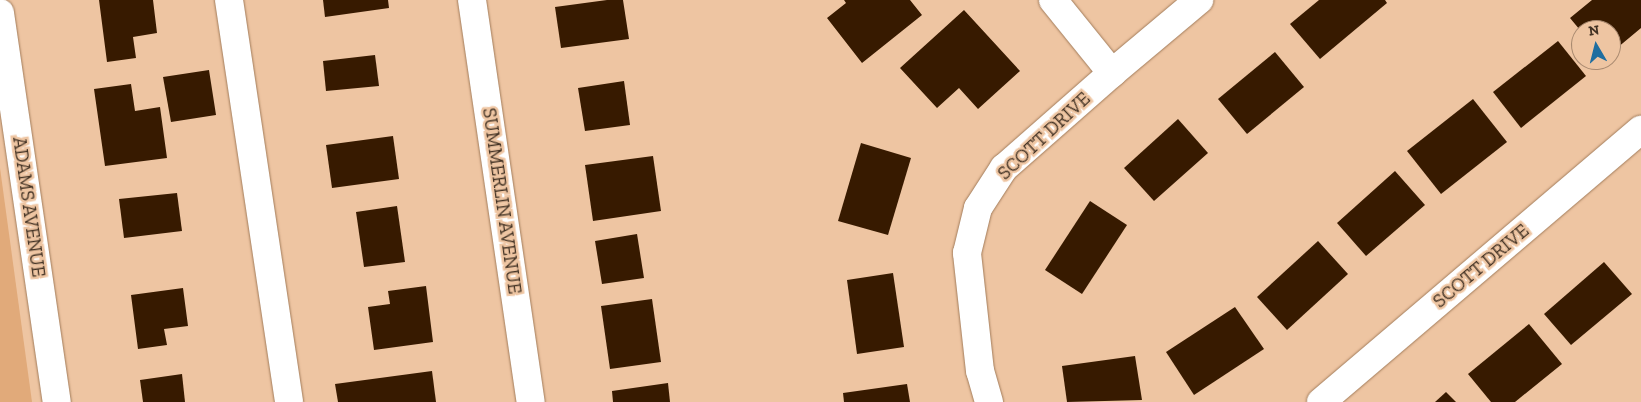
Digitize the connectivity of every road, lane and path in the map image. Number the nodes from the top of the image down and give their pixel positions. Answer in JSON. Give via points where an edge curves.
{"nodes":[{"id":1,"x":229,"y":0,"type":"edge"},
{"id":2,"x":472,"y":0,"type":"edge"},
{"id":3,"x":1053,"y":0,"type":"edge"},
{"id":4,"x":1199,"y":0,"type":"edge"},
{"id":5,"x":0,"y":13,"type":"edge"},
{"id":6,"x":1112,"y":73,"type":"junction"},
{"id":7,"x":1641,"y":130,"type":"edge"},
{"id":8,"x":57,"y":402,"type":"edge"},
{"id":9,"x":289,"y":402,"type":"edge"},
{"id":10,"x":531,"y":402,"type":"edge"},
{"id":11,"x":989,"y":402,"type":"edge"},
{"id":12,"x":1321,"y":402,"type":"edge"}],
"edges":[{"from":1,"to":9,"type":"street"},
{"from":2,"to":10,"type":"street","name":"SUMMERLIN AVENUE"},
{"from":3,"to":6,"type":"street"},
{"from":4,"to":6,"type":"street","name":"SCOTT DRIVE"},
{"from":5,"to":8,"type":"street","name":"ADAMS AVENUE"},
{"from":6,"to":11,"type":"street","name":"SCOTT DRIVE","via":[[1004,168],[978,208],[967,253],[980,371]]},
{"from":7,"to":12,"type":"street","name":"SCOTT DRIVE"}]}
